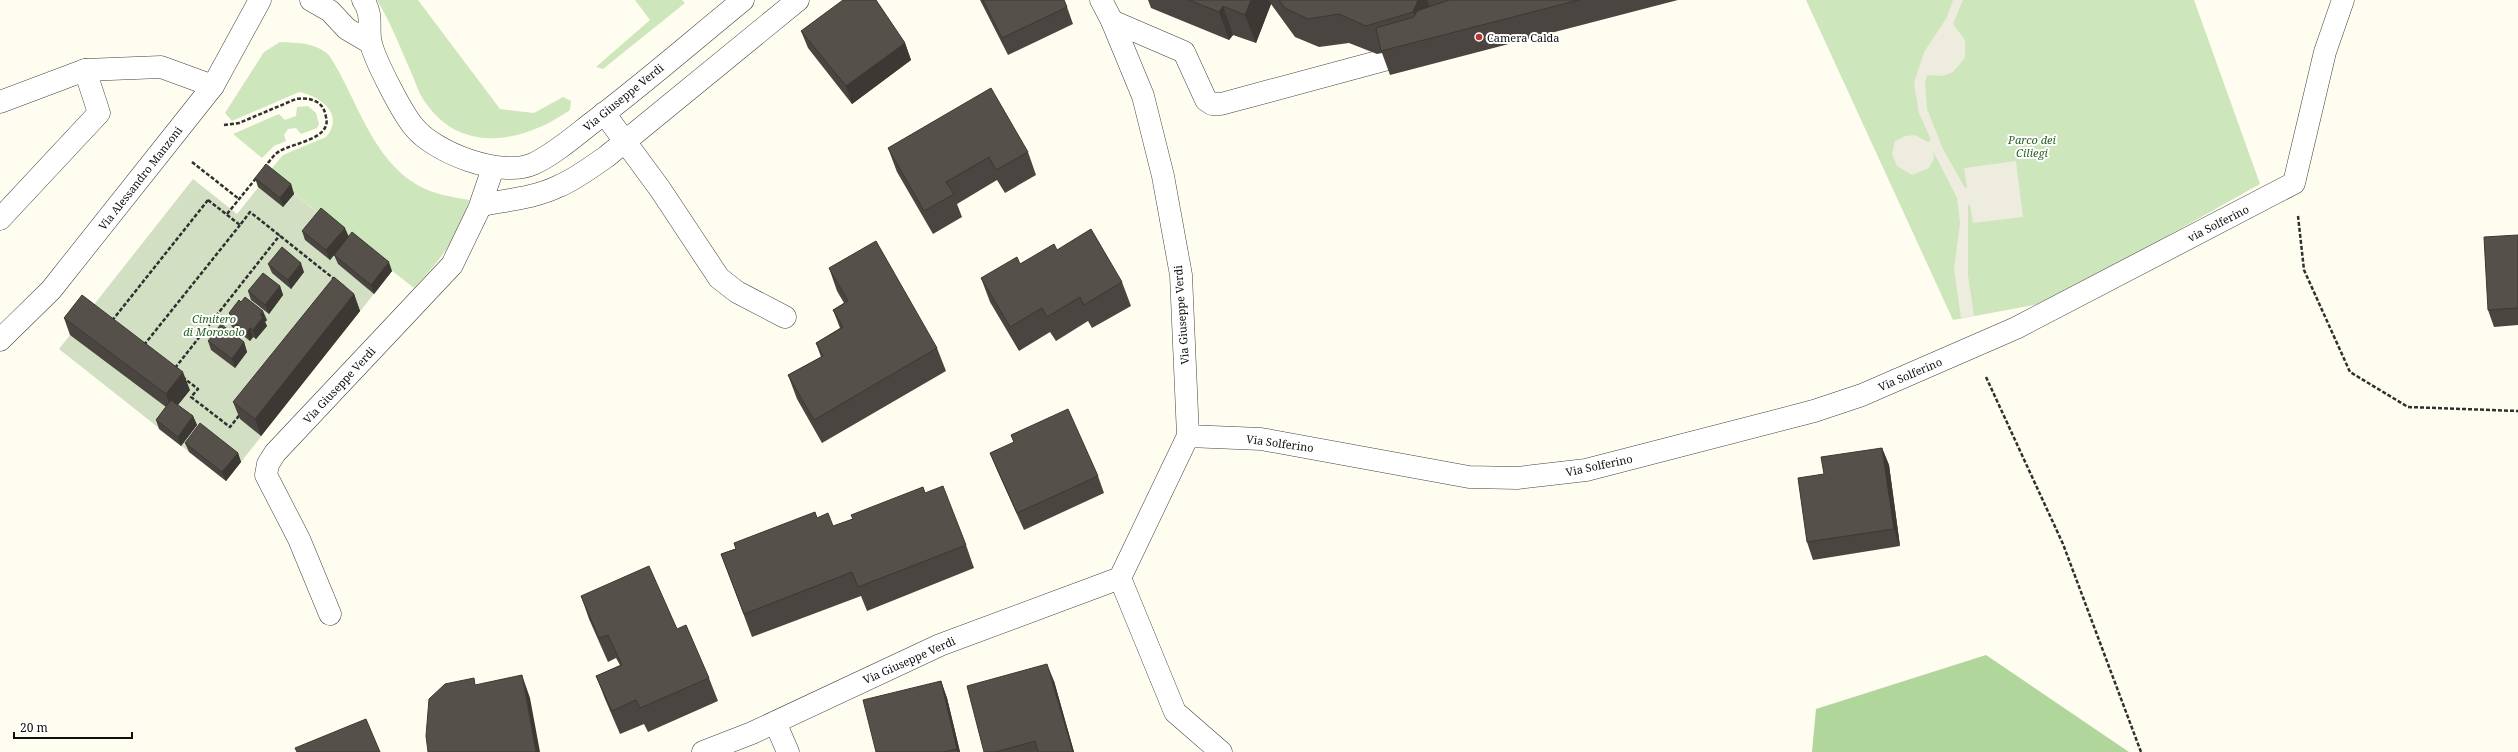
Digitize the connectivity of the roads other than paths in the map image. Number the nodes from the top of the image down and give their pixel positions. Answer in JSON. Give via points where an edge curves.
{"nodes":[{"id":1,"x":260,"y":0,"type":"edge"},
{"id":2,"x":311,"y":0,"type":"edge"},
{"id":3,"x":363,"y":0,"type":"edge"},
{"id":4,"x":742,"y":0,"type":"edge"},
{"id":5,"x":798,"y":0,"type":"edge"},
{"id":6,"x":1101,"y":0,"type":"edge"},
{"id":7,"x":2343,"y":0,"type":"edge"},
{"id":8,"x":1112,"y":21,"type":"junction"},
{"id":9,"x":371,"y":43,"type":"junction"},
{"id":10,"x":1436,"y":46,"type":"edge"},
{"id":11,"x":85,"y":70,"type":"junction"},
{"id":12,"x":213,"y":86,"type":"junction"},
{"id":13,"x":0,"y":102,"type":"edge"},
{"id":14,"x":604,"y":113,"type":"junction"},
{"id":15,"x":625,"y":141,"type":"junction"},
{"id":16,"x":493,"y":168,"type":"junction"},
{"id":17,"x":481,"y":205,"type":"junction"},
{"id":18,"x":0,"y":219,"type":"edge"},
{"id":19,"x":785,"y":317,"type":"dead end"},
{"id":20,"x":0,"y":340,"type":"edge"},
{"id":21,"x":1972,"y":347,"type":"joint"},
{"id":22,"x":1188,"y":436,"type":"junction"},
{"id":23,"x":1120,"y":578,"type":"junction"},
{"id":24,"x":330,"y":614,"type":"dead end"},
{"id":25,"x":775,"y":722,"type":"junction"},
{"id":26,"x":703,"y":752,"type":"edge"},
{"id":27,"x":788,"y":752,"type":"edge"},
{"id":28,"x":1221,"y":752,"type":"edge"}],
"edges":[{"from":1,"to":12,"type":"street","name":"Via Alessandro Manzoni"},
{"from":2,"to":9,"type":"street","via":[[330,11],[347,29]]},
{"from":3,"to":9,"type":"street","via":[[370,15]]},
{"from":4,"to":14,"type":"street","name":"Via Giuseppe Verdi"},
{"from":5,"to":15,"type":"street"},
{"from":6,"to":8,"type":"street","name":"Via Giuseppe Verdi"},
{"from":7,"to":21,"type":"street","name":"via Solferino","via":[[2325,52],[2294,183],[2016,328]]},
{"from":8,"to":10,"type":"street","via":[[1184,52],[1206,100],[1212,104],[1221,104]]},
{"from":8,"to":22,"type":"street","name":"Via Giuseppe Verdi","via":[[1143,96],[1163,176],[1181,275]]},
{"from":9,"to":16,"type":"street","name":"Via Giuseppe Verdi","via":[[401,109],[415,129],[452,153]]},
{"from":11,"to":12,"type":"street","via":[[161,67]]},
{"from":11,"to":13,"type":"street"},
{"from":11,"to":18,"type":"street","via":[[99,113]]},
{"from":12,"to":20,"type":"street","name":"Via Alessandro Manzoni","via":[[51,290]]},
{"from":14,"to":15,"type":"street"},
{"from":14,"to":16,"type":"street","name":"Via Giuseppe Verdi","via":[[532,164]]},
{"from":15,"to":17,"type":"street","via":[[606,157],[559,186],[536,194]]},
{"from":15,"to":19,"type":"street","via":[[719,278],[737,292]]},
{"from":16,"to":17,"type":"street","name":"Via Giuseppe Verdi"},
{"from":17,"to":24,"type":"street","name":"Via Giuseppe Verdi","via":[[452,265],[275,453],[268,464],[266,475],[299,539]]},
{"from":21,"to":22,"type":"street","name":"Via Solferino","via":[[1862,395],[1814,411],[1586,470],[1533,476],[1469,477],[1268,440]]},
{"from":22,"to":23,"type":"street","name":"Via Giuseppe Verdi"},
{"from":23,"to":25,"type":"street","name":"Via Giuseppe Verdi","via":[[940,645]]},
{"from":23,"to":28,"type":"street","via":[[1175,712]]},
{"from":25,"to":26,"type":"street","name":"Via Giuseppe Verdi"},
{"from":25,"to":27,"type":"street"}]}
